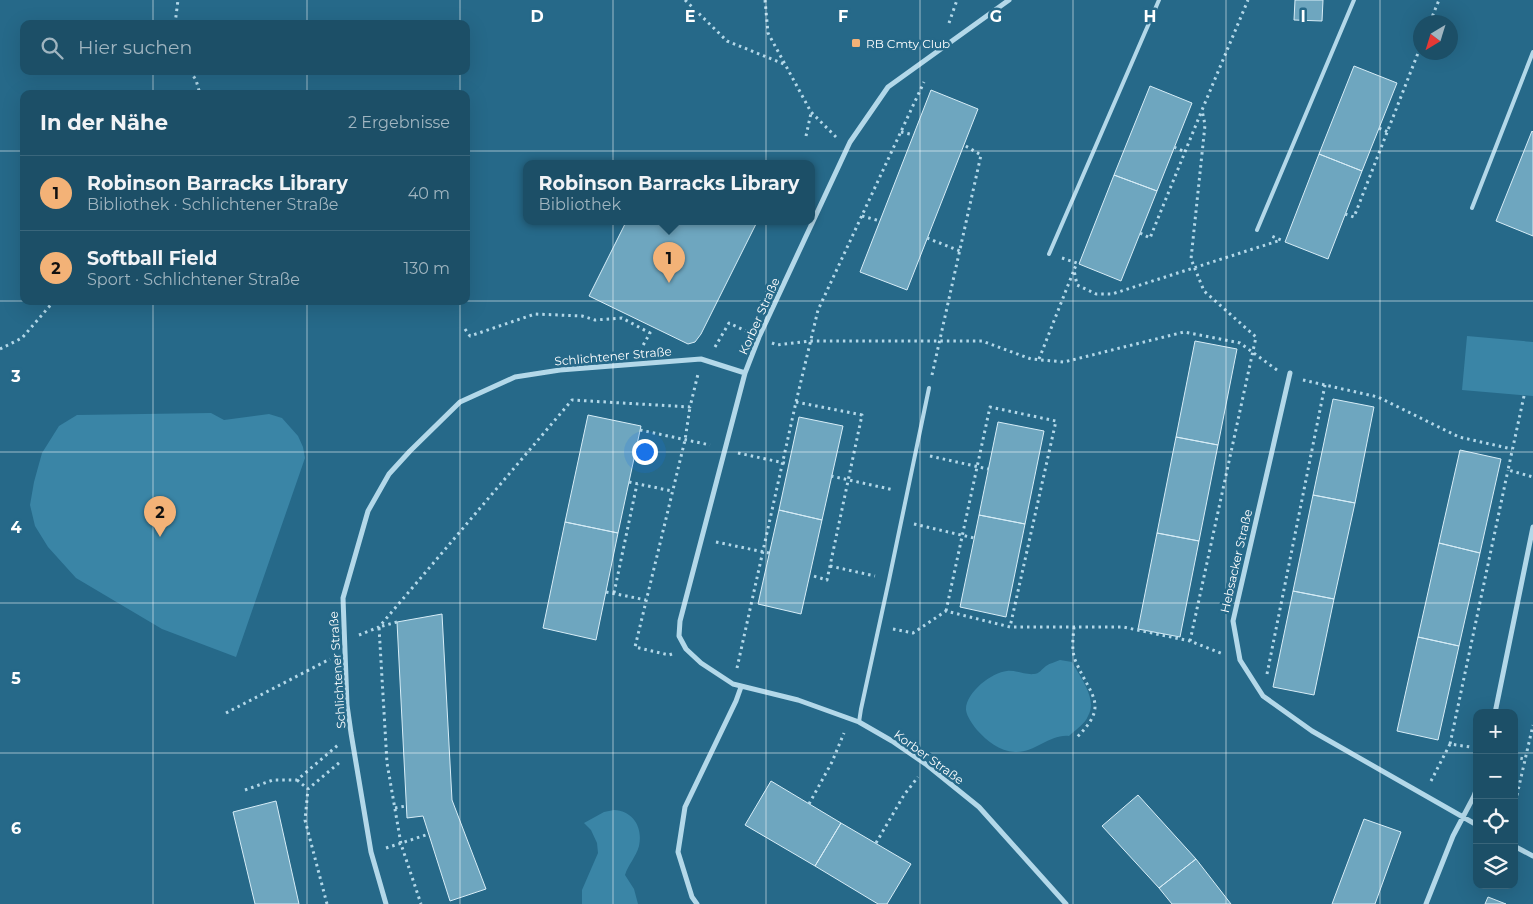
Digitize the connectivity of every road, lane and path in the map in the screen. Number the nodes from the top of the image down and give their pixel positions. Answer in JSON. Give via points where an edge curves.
{"nodes":[{"id":1,"x":178,"y":0,"type":"edge"},
{"id":2,"x":685,"y":0,"type":"edge"},
{"id":3,"x":765,"y":0,"type":"edge"},
{"id":4,"x":957,"y":0,"type":"edge"},
{"id":5,"x":1009,"y":0,"type":"edge"},
{"id":6,"x":1158,"y":0,"type":"edge"},
{"id":7,"x":1248,"y":0,"type":"edge"},
{"id":8,"x":1354,"y":0,"type":"edge"},
{"id":9,"x":1439,"y":0,"type":"edge"},
{"id":10,"x":1433,"y":15,"type":"edge"},
{"id":11,"x":176,"y":20,"type":"edge"},
{"id":12,"x":948,"y":24,"type":"dead end"},
{"id":13,"x":1533,"y":52,"type":"edge"},
{"id":14,"x":1415,"y":60,"type":"edge"},
{"id":15,"x":785,"y":64,"type":"junction"},
{"id":16,"x":193,"y":75,"type":"edge"},
{"id":17,"x":926,"y":78,"type":"dead end"},
{"id":18,"x":199,"y":90,"type":"edge"},
{"id":19,"x":1202,"y":110,"type":"junction"},
{"id":20,"x":811,"y":112,"type":"junction"},
{"id":21,"x":1379,"y":128,"type":"dead end"},
{"id":22,"x":901,"y":132,"type":"junction"},
{"id":23,"x":1388,"y":132,"type":"junction"},
{"id":24,"x":914,"y":135,"type":"dead end"},
{"id":25,"x":806,"y":136,"type":"dead end"},
{"id":26,"x":850,"y":142,"type":"junction"},
{"id":27,"x":964,"y":145,"type":"dead end"},
{"id":28,"x":1174,"y":147,"type":"dead end"},
{"id":29,"x":1185,"y":152,"type":"junction"},
{"id":30,"x":1472,"y":208,"type":"dead end"},
{"id":31,"x":1345,"y":214,"type":"dead end"},
{"id":32,"x":862,"y":216,"type":"junction"},
{"id":33,"x":815,"y":218,"type":"edge"},
{"id":34,"x":880,"y":222,"type":"dead end"},
{"id":35,"x":812,"y":225,"type":"edge"},
{"id":36,"x":1257,"y":230,"type":"joint"},
{"id":37,"x":1140,"y":233,"type":"dead end"},
{"id":38,"x":927,"y":238,"type":"dead end"},
{"id":39,"x":960,"y":251,"type":"junction"},
{"id":40,"x":1049,"y":254,"type":"joint"},
{"id":41,"x":1195,"y":268,"type":"junction"},
{"id":42,"x":1074,"y":270,"type":"junction"},
{"id":43,"x":51,"y":305,"type":"edge"},
{"id":44,"x":465,"y":329,"type":"dead end"},
{"id":45,"x":760,"y":337,"type":"junction"},
{"id":46,"x":810,"y":341,"type":"junction"},
{"id":47,"x":939,"y":341,"type":"junction"},
{"id":48,"x":0,"y":350,"type":"edge"},
{"id":49,"x":1253,"y":351,"type":"junction"},
{"id":50,"x":701,"y":360,"type":"junction"},
{"id":51,"x":1039,"y":360,"type":"junction"},
{"id":52,"x":632,"y":364,"type":"junction"},
{"id":53,"x":745,"y":372,"type":"junction"},
{"id":54,"x":1289,"y":375,"type":"junction"},
{"id":55,"x":1325,"y":385,"type":"junction"},
{"id":56,"x":929,"y":388,"type":"joint"},
{"id":57,"x":1524,"y":396,"type":"dead end"},
{"id":58,"x":796,"y":402,"type":"junction"},
{"id":59,"x":690,"y":407,"type":"junction"},
{"id":60,"x":640,"y":430,"type":"dead end"},
{"id":61,"x":684,"y":440,"type":"junction"},
{"id":62,"x":725,"y":450,"type":"junction"},
{"id":63,"x":1512,"y":450,"type":"junction"},
{"id":64,"x":916,"y":453,"type":"junction"},
{"id":65,"x":783,"y":463,"type":"junction"},
{"id":66,"x":789,"y":464,"type":"dead end"},
{"id":67,"x":977,"y":466,"type":"junction"},
{"id":68,"x":988,"y":469,"type":"dead end"},
{"id":69,"x":1508,"y":470,"type":"junction"},
{"id":70,"x":831,"y":476,"type":"dead end"},
{"id":71,"x":1533,"y":477,"type":"edge"},
{"id":72,"x":848,"y":480,"type":"junction"},
{"id":73,"x":629,"y":482,"type":"dead end"},
{"id":74,"x":637,"y":484,"type":"junction"},
{"id":75,"x":672,"y":491,"type":"junction"},
{"id":76,"x":908,"y":493,"type":"junction"},
{"id":77,"x":902,"y":521,"type":"junction"},
{"id":78,"x":1533,"y":527,"type":"edge"},
{"id":79,"x":963,"y":535,"type":"junction"},
{"id":80,"x":974,"y":538,"type":"dead end"},
{"id":81,"x":701,"y":539,"type":"junction"},
{"id":82,"x":763,"y":552,"type":"junction"},
{"id":83,"x":769,"y":553,"type":"dead end"},
{"id":84,"x":830,"y":566,"type":"junction"},
{"id":85,"x":810,"y":575,"type":"dead end"},
{"id":86,"x":890,"y":580,"type":"junction"},
{"id":87,"x":606,"y":592,"type":"dead end"},
{"id":88,"x":614,"y":593,"type":"junction"},
{"id":89,"x":646,"y":600,"type":"junction"},
{"id":90,"x":946,"y":611,"type":"junction"},
{"id":91,"x":397,"y":622,"type":"dead end"},
{"id":92,"x":879,"y":626,"type":"junction"},
{"id":93,"x":379,"y":627,"type":"junction"},
{"id":94,"x":1010,"y":627,"type":"junction"},
{"id":95,"x":1074,"y":627,"type":"junction"},
{"id":96,"x":1190,"y":641,"type":"junction"},
{"id":97,"x":686,"y":649,"type":"junction"},
{"id":98,"x":345,"y":652,"type":"junction"},
{"id":99,"x":1240,"y":660,"type":"junction"},
{"id":100,"x":733,"y":684,"type":"junction"},
{"id":101,"x":741,"y":687,"type":"junction"},
{"id":102,"x":1263,"y":696,"type":"junction"},
{"id":103,"x":1496,"y":709,"type":"edge"},
{"id":104,"x":226,"y":713,"type":"dead end"},
{"id":105,"x":850,"y":719,"type":"junction"},
{"id":106,"x":859,"y":722,"type":"junction"},
{"id":107,"x":1533,"y":725,"type":"edge"},
{"id":108,"x":351,"y":733,"type":"junction"},
{"id":109,"x":1076,"y":738,"type":"dead end"},
{"id":110,"x":1450,"y":744,"type":"junction"},
{"id":111,"x":1473,"y":747,"type":"edge"},
{"id":112,"x":354,"y":750,"type":"junction"},
{"id":113,"x":1518,"y":758,"type":"edge"},
{"id":114,"x":1525,"y":760,"type":"junction"},
{"id":115,"x":928,"y":765,"type":"junction"},
{"id":116,"x":297,"y":780,"type":"junction"},
{"id":117,"x":308,"y":789,"type":"junction"},
{"id":118,"x":245,"y":790,"type":"dead end"},
{"id":119,"x":1424,"y":795,"type":"junction"},
{"id":120,"x":1473,"y":798,"type":"edge"},
{"id":121,"x":1516,"y":799,"type":"edge"},
{"id":122,"x":809,"y":804,"type":"dead end"},
{"id":123,"x":406,"y":806,"type":"dead end"},
{"id":124,"x":395,"y":808,"type":"junction"},
{"id":125,"x":1463,"y":817,"type":"junction"},
{"id":126,"x":1473,"y":823,"type":"edge"},
{"id":127,"x":429,"y":834,"type":"dead end"},
{"id":128,"x":876,"y":843,"type":"dead end"},
{"id":129,"x":401,"y":844,"type":"junction"},
{"id":130,"x":1518,"y":848,"type":"edge"},
{"id":131,"x":371,"y":852,"type":"junction"},
{"id":132,"x":1533,"y":856,"type":"edge"},
{"id":133,"x":327,"y":904,"type":"edge"},
{"id":134,"x":386,"y":904,"type":"edge"},
{"id":135,"x":421,"y":904,"type":"edge"},
{"id":136,"x":697,"y":904,"type":"edge"},
{"id":137,"x":1066,"y":904,"type":"edge"},
{"id":138,"x":1426,"y":904,"type":"edge"}],
"edges":[{"from":1,"to":11,"type":"path"},
{"from":2,"to":15,"type":"path","via":[[727,41]]},
{"from":3,"to":15,"type":"path","via":[[768,33]]},
{"from":4,"to":12,"type":"path"},
{"from":5,"to":26,"type":"street","name":"Korber Straße","via":[[888,87]]},
{"from":6,"to":40,"type":"lane"},
{"from":7,"to":19,"type":"path"},
{"from":8,"to":36,"type":"lane"},
{"from":9,"to":10,"type":"path"},
{"from":13,"to":30,"type":"lane"},
{"from":14,"to":23,"type":"path"},
{"from":15,"to":20,"type":"path"},
{"from":16,"to":18,"type":"path"},
{"from":17,"to":22,"type":"path"},
{"from":19,"to":29,"type":"path"},
{"from":19,"to":41,"type":"path","via":[[1206,125],[1192,259]]},
{"from":20,"to":25,"type":"path"},
{"from":20,"to":26,"type":"path","via":[[838,139]]},
{"from":21,"to":23,"type":"path"},
{"from":22,"to":24,"type":"path"},
{"from":22,"to":32,"type":"path"},
{"from":23,"to":31,"type":"path","via":[[1354,217]]},
{"from":26,"to":33,"type":"street","name":"Korber Straße"},
{"from":27,"to":39,"type":"path","via":[[981,155]]},
{"from":28,"to":29,"type":"path"},
{"from":29,"to":37,"type":"path","via":[[1150,238]]},
{"from":32,"to":34,"type":"path"},
{"from":32,"to":46,"type":"path","via":[[818,310]]},
{"from":35,"to":45,"type":"street","name":"Korber Straße"},
{"from":36,"to":41,"type":"path","via":[[1281,240]]},
{"from":38,"to":39,"type":"path"},
{"from":39,"to":47,"type":"path"},
{"from":40,"to":42,"type":"path","via":[[1077,263]]},
{"from":41,"to":42,"type":"path","via":[[1112,294],[1096,294],[1077,285]]},
{"from":41,"to":49,"type":"path","via":[[1204,290],[1256,337]]},
{"from":42,"to":51,"type":"path"},
{"from":43,"to":48,"type":"path","via":[[22,338]]},
{"from":44,"to":52,"type":"path","via":[[470,336],[535,314],[582,316],[594,320],[622,318],[650,333]]},
{"from":45,"to":46,"type":"path","via":[[777,345]]},
{"from":45,"to":50,"type":"path","via":[[730,323],[716,346]]},
{"from":45,"to":53,"type":"street","name":"Korber Straße"},
{"from":46,"to":47,"type":"path"},
{"from":46,"to":58,"type":"path"},
{"from":47,"to":51,"type":"path","via":[[982,341]]},
{"from":47,"to":56,"type":"path"},
{"from":49,"to":51,"type":"path","via":[[1240,343],[1184,332],[1064,362]]},
{"from":49,"to":54,"type":"path","via":[[1273,368]]},
{"from":49,"to":96,"type":"path"},
{"from":50,"to":52,"type":"street","name":"Schlichtener Straße"},
{"from":50,"to":53,"type":"street","name":"Schlichtener Straße"},
{"from":50,"to":59,"type":"path"},
{"from":52,"to":98,"type":"street","name":"Schlichtener Straße","via":[[516,377],[460,402],[410,451],[389,474],[368,511],[343,598]]},
{"from":53,"to":62,"type":"street","name":"Korber Straße"},
{"from":54,"to":55,"type":"path"},
{"from":54,"to":99,"type":"street","name":"Hebsacker Straße","via":[[1233,621]]},
{"from":55,"to":63,"type":"path","via":[[1378,398],[1459,437]]},
{"from":55,"to":102,"type":"path"},
{"from":56,"to":64,"type":"lane"},
{"from":57,"to":63,"type":"path"},
{"from":58,"to":65,"type":"path"},
{"from":58,"to":72,"type":"path","via":[[862,416]]},
{"from":59,"to":61,"type":"path"},
{"from":59,"to":93,"type":"path","via":[[572,400]]},
{"from":60,"to":61,"type":"path"},
{"from":61,"to":62,"type":"path"},
{"from":61,"to":75,"type":"path"},
{"from":62,"to":65,"type":"path"},
{"from":62,"to":81,"type":"street","name":"Korber Straße"},
{"from":63,"to":69,"type":"path"},
{"from":64,"to":67,"type":"path"},
{"from":64,"to":76,"type":"lane"},
{"from":65,"to":66,"type":"path"},
{"from":65,"to":82,"type":"path"},
{"from":67,"to":68,"type":"path"},
{"from":67,"to":79,"type":"path"},
{"from":67,"to":94,"type":"path","via":[[990,407],[1056,421]]},
{"from":69,"to":71,"type":"path"},
{"from":69,"to":110,"type":"path"},
{"from":70,"to":72,"type":"path"},
{"from":72,"to":76,"type":"path"},
{"from":72,"to":84,"type":"path"},
{"from":73,"to":74,"type":"path"},
{"from":74,"to":75,"type":"path"},
{"from":74,"to":88,"type":"path"},
{"from":75,"to":89,"type":"path"},
{"from":76,"to":77,"type":"lane"},
{"from":77,"to":79,"type":"path"},
{"from":77,"to":86,"type":"lane"},
{"from":78,"to":103,"type":"street"},
{"from":79,"to":80,"type":"path"},
{"from":79,"to":90,"type":"path"},
{"from":81,"to":82,"type":"path"},
{"from":81,"to":97,"type":"street","name":"Korber Straße","via":[[680,621],[679,636]]},
{"from":82,"to":83,"type":"path"},
{"from":82,"to":100,"type":"path"},
{"from":84,"to":85,"type":"path","via":[[827,580]]},
{"from":84,"to":86,"type":"path"},
{"from":86,"to":92,"type":"lane"},
{"from":87,"to":88,"type":"path"},
{"from":88,"to":89,"type":"path"},
{"from":89,"to":97,"type":"path","via":[[635,647],[669,655]]},
{"from":90,"to":92,"type":"path","via":[[913,633]]},
{"from":90,"to":94,"type":"path"},
{"from":91,"to":93,"type":"path"},
{"from":92,"to":106,"type":"lane"},
{"from":93,"to":98,"type":"path","via":[[355,637]]},
{"from":93,"to":124,"type":"path","via":[[387,763]]},
{"from":94,"to":95,"type":"path"},
{"from":95,"to":96,"type":"path","via":[[1122,627]]},
{"from":95,"to":109,"type":"path","via":[[1075,661],[1095,701],[1094,714]]},
{"from":96,"to":99,"type":"path"},
{"from":97,"to":100,"type":"street","name":"Korber Straße"},
{"from":98,"to":104,"type":"path"},
{"from":98,"to":108,"type":"street","name":"Schlichtener Straße"},
{"from":99,"to":102,"type":"street","name":"Hebsacker Straße"},
{"from":100,"to":101,"type":"street","name":"Korber Straße"},
{"from":101,"to":105,"type":"street","name":"Korber Straße","via":[[798,700]]},
{"from":101,"to":136,"type":"street","via":[[685,807],[678,852]]},
{"from":102,"to":119,"type":"street","name":"Hebsacker Straße","via":[[1312,731]]},
{"from":105,"to":106,"type":"street","name":"Korber Straße"},
{"from":105,"to":122,"type":"path"},
{"from":106,"to":115,"type":"street","name":"Korber Straße"},
{"from":107,"to":114,"type":"path"},
{"from":108,"to":112,"type":"street","name":"Schlichtener Straße"},
{"from":108,"to":116,"type":"path"},
{"from":110,"to":111,"type":"path"},
{"from":110,"to":119,"type":"path"},
{"from":112,"to":117,"type":"path"},
{"from":112,"to":131,"type":"street","name":"Schlichtener Straße"},
{"from":113,"to":114,"type":"path"},
{"from":114,"to":121,"type":"path"},
{"from":115,"to":128,"type":"path","via":[[904,795]]},
{"from":115,"to":137,"type":"street","name":"Korber Straße","via":[[979,807]]},
{"from":116,"to":117,"type":"path"},
{"from":116,"to":118,"type":"path","via":[[273,780]]},
{"from":117,"to":133,"type":"path","via":[[305,820]]},
{"from":119,"to":125,"type":"street","name":"Hebsacker Straße"},
{"from":120,"to":125,"type":"street"},
{"from":123,"to":124,"type":"path"},
{"from":124,"to":129,"type":"path"},
{"from":125,"to":126,"type":"street","name":"Hebsacker Straße"},
{"from":125,"to":138,"type":"street"},
{"from":127,"to":129,"type":"path"},
{"from":129,"to":131,"type":"path"},
{"from":129,"to":135,"type":"path"},
{"from":130,"to":132,"type":"street"},
{"from":131,"to":134,"type":"street","name":"Schlichtener Straße"}]}
